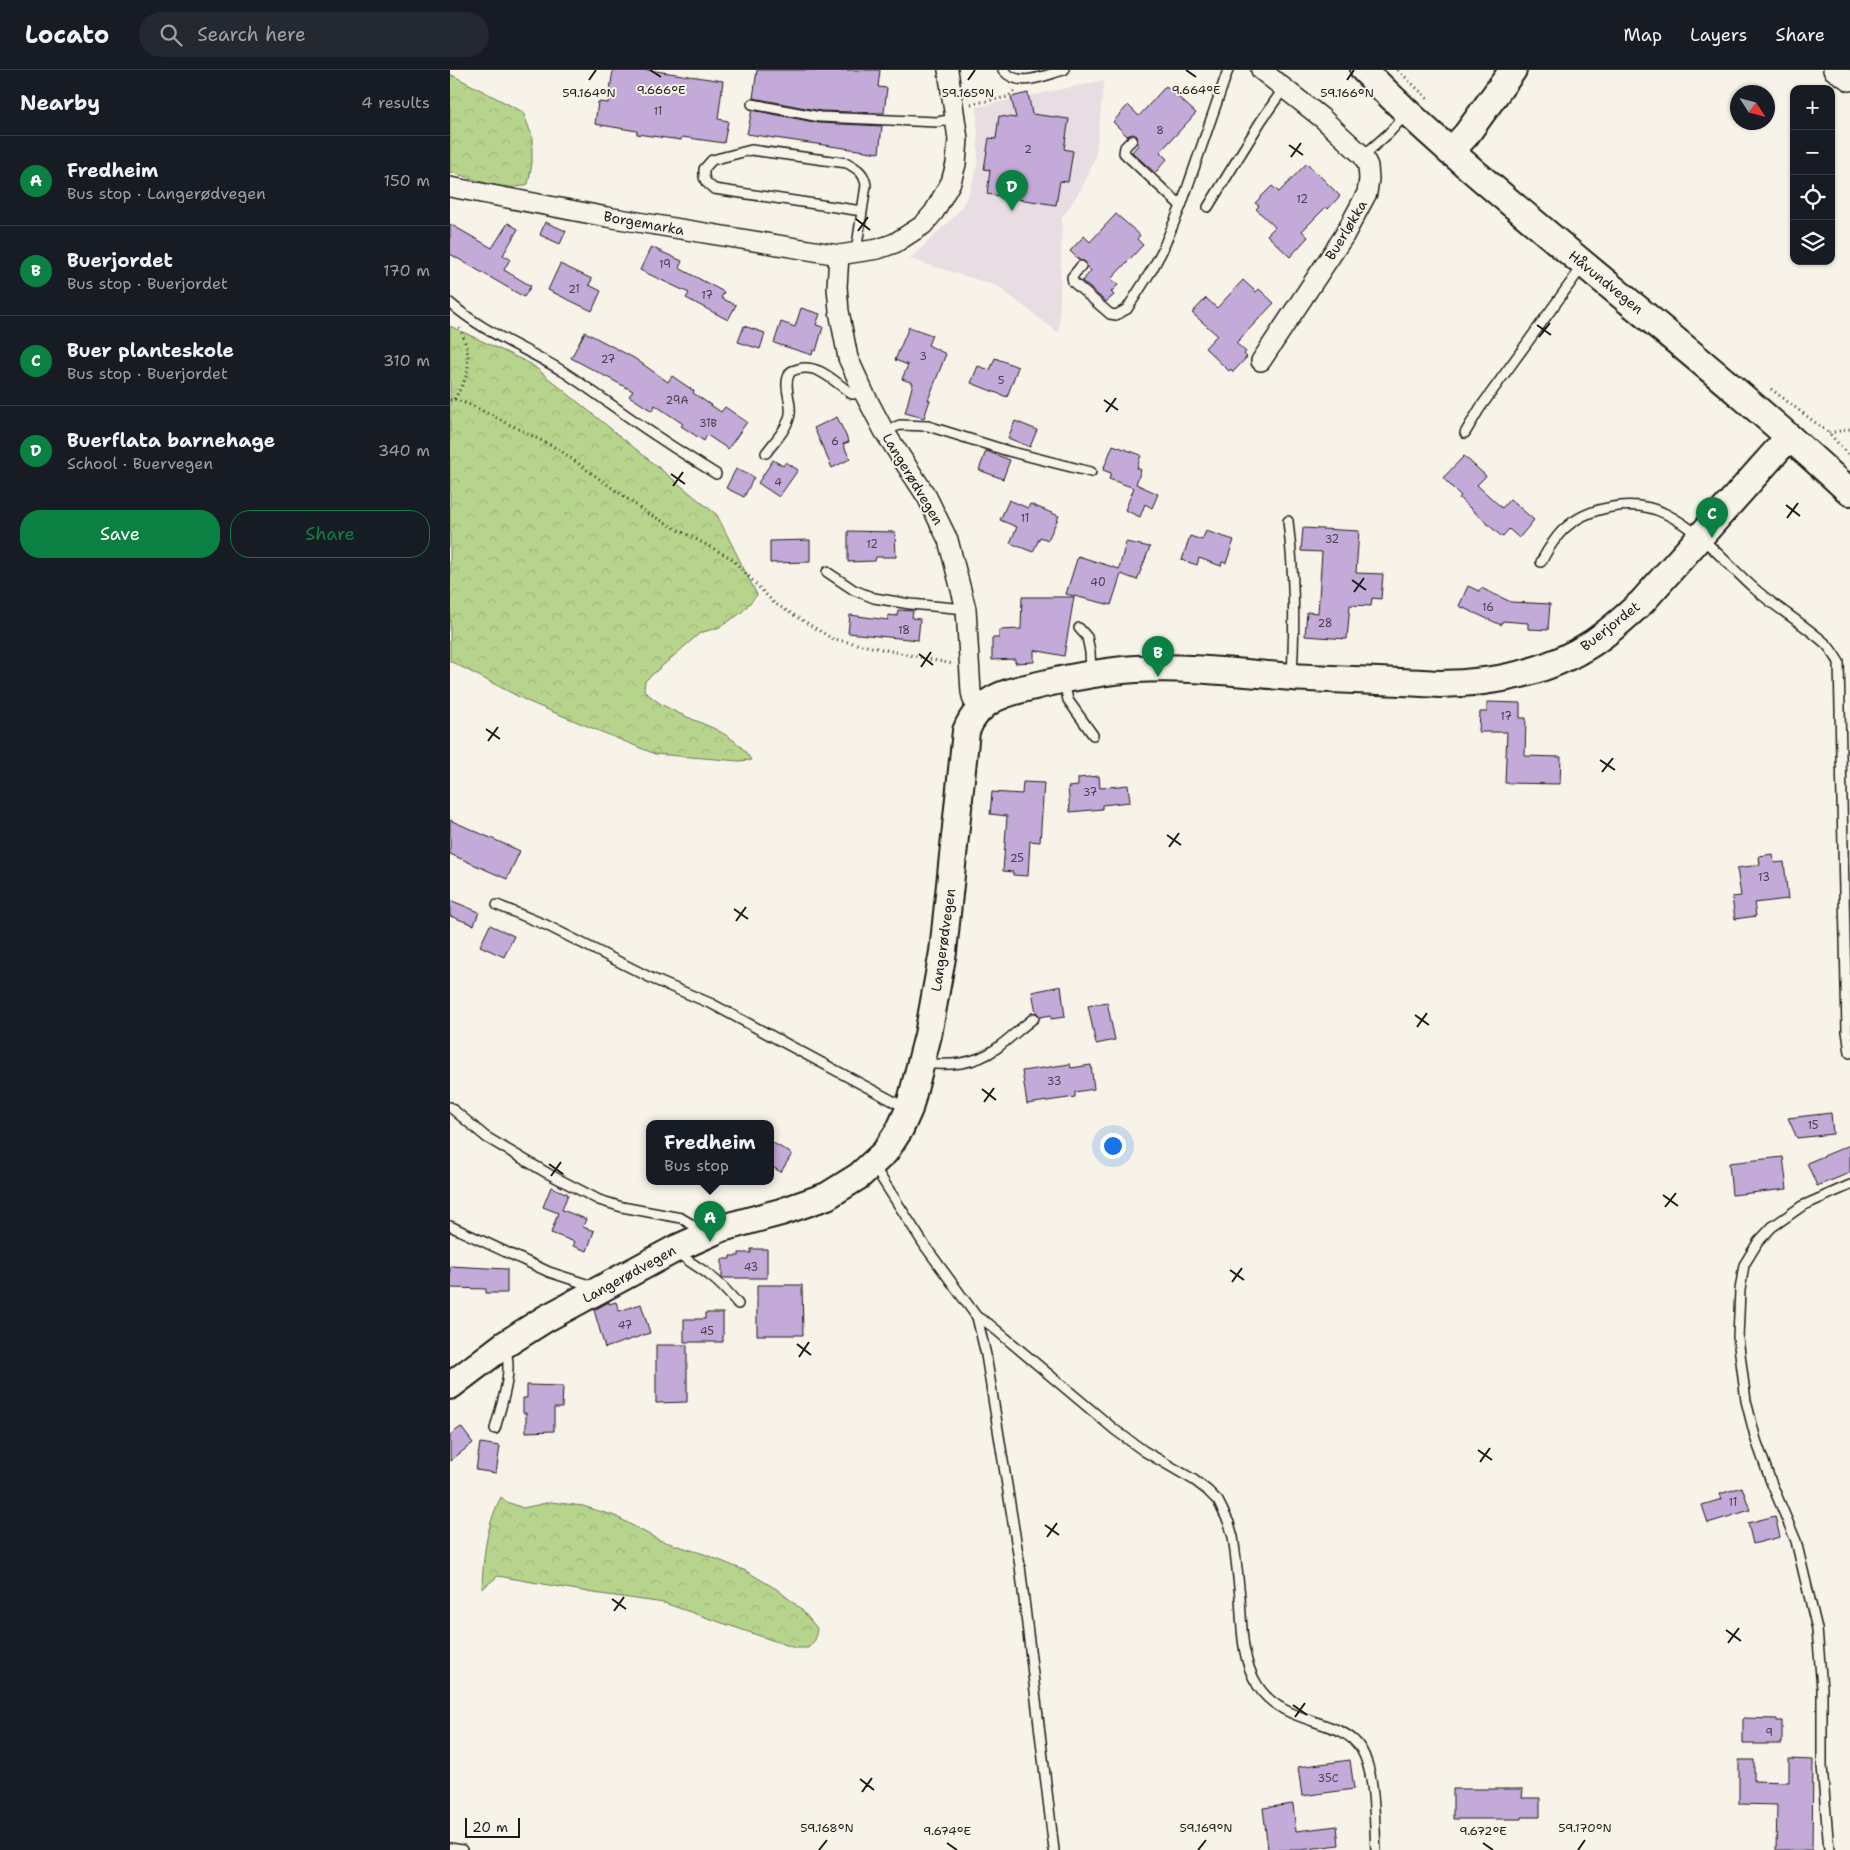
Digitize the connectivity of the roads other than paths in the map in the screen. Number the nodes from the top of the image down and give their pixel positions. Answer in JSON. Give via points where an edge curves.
{"nodes":[{"id":1,"x":948,"y":70,"type":"edge"},
{"id":2,"x":1003,"y":70,"type":"edge"},
{"id":3,"x":1064,"y":70,"type":"edge"},
{"id":4,"x":1228,"y":70,"type":"edge"},
{"id":5,"x":1261,"y":70,"type":"edge"},
{"id":6,"x":1364,"y":70,"type":"edge"},
{"id":7,"x":1514,"y":70,"type":"edge"},
{"id":8,"x":1833,"y":70,"type":"edge"},
{"id":9,"x":1850,"y":81,"type":"edge"},
{"id":10,"x":1284,"y":88,"type":"junction"},
{"id":11,"x":752,"y":104,"type":"dead end"},
{"id":12,"x":960,"y":112,"type":"junction"},
{"id":13,"x":1407,"y":113,"type":"junction"},
{"id":14,"x":1132,"y":140,"type":"dead end"},
{"id":15,"x":1450,"y":152,"type":"junction"},
{"id":16,"x":1363,"y":156,"type":"junction"},
{"id":17,"x":450,"y":187,"type":"edge"},
{"id":18,"x":1180,"y":206,"type":"junction"},
{"id":19,"x":1208,"y":207,"type":"dead end"},
{"id":20,"x":862,"y":211,"type":"junction"},
{"id":21,"x":847,"y":254,"type":"junction"},
{"id":22,"x":1584,"y":265,"type":"junction"},
{"id":23,"x":1081,"y":266,"type":"dead end"},
{"id":24,"x":451,"y":304,"type":"edge"},
{"id":25,"x":1261,"y":361,"type":"dead end"},
{"id":26,"x":864,"y":393,"type":"junction"},
{"id":27,"x":884,"y":431,"type":"junction"},
{"id":28,"x":1465,"y":433,"type":"dead end"},
{"id":29,"x":1789,"y":437,"type":"junction"},
{"id":30,"x":766,"y":453,"type":"dead end"},
{"id":31,"x":1092,"y":472,"type":"dead end"},
{"id":32,"x":716,"y":474,"type":"dead end"},
{"id":33,"x":1850,"y":492,"type":"edge"},
{"id":34,"x":1288,"y":521,"type":"dead end"},
{"id":35,"x":1700,"y":538,"type":"junction"},
{"id":36,"x":1541,"y":562,"type":"dead end"},
{"id":37,"x":827,"y":572,"type":"dead end"},
{"id":38,"x":966,"y":609,"type":"junction"},
{"id":39,"x":1079,"y":628,"type":"dead end"},
{"id":40,"x":1091,"y":674,"type":"junction"},
{"id":41,"x":1292,"y":677,"type":"junction"},
{"id":42,"x":1063,"y":679,"type":"junction"},
{"id":43,"x":979,"y":708,"type":"junction"},
{"id":44,"x":1093,"y":735,"type":"dead end"},
{"id":45,"x":497,"y":905,"type":"dead end"},
{"id":46,"x":1034,"y":1018,"type":"dead end"},
{"id":47,"x":1850,"y":1053,"type":"edge"},
{"id":48,"x":922,"y":1063,"type":"junction"},
{"id":49,"x":450,"y":1107,"type":"edge"},
{"id":50,"x":909,"y":1109,"type":"junction"},
{"id":51,"x":873,"y":1164,"type":"junction"},
{"id":52,"x":1850,"y":1185,"type":"edge"},
{"id":53,"x":450,"y":1226,"type":"edge"},
{"id":54,"x":705,"y":1234,"type":"junction"},
{"id":55,"x":675,"y":1249,"type":"junction"},
{"id":56,"x":597,"y":1292,"type":"junction"},
{"id":57,"x":738,"y":1304,"type":"dead end"},
{"id":58,"x":977,"y":1317,"type":"junction"},
{"id":59,"x":504,"y":1345,"type":"junction"},
{"id":60,"x":450,"y":1386,"type":"edge"},
{"id":61,"x":495,"y":1429,"type":"dead end"},
{"id":62,"x":450,"y":1848,"type":"edge"},
{"id":63,"x":462,"y":1850,"type":"edge"},
{"id":64,"x":1054,"y":1850,"type":"edge"},
{"id":65,"x":1376,"y":1850,"type":"edge"},
{"id":66,"x":1829,"y":1850,"type":"edge"}],
"edges":[{"from":1,"to":12,"type":"street","name":"Borgemarka"},
{"from":2,"to":3,"type":"lane","via":[[1023,81]]},
{"from":4,"to":18,"type":"lane"},
{"from":5,"to":10,"type":"street"},
{"from":6,"to":13,"type":"main road","name":"Håvundvegen"},
{"from":7,"to":15,"type":"main road"},
{"from":8,"to":9,"type":"street"},
{"from":10,"to":16,"type":"street"},
{"from":10,"to":19,"type":"lane"},
{"from":11,"to":12,"type":"lane","via":[[820,117],[937,122]]},
{"from":12,"to":21,"type":"street","name":"Borgemarka","via":[[956,164],[947,190],[934,212],[923,225],[895,243]]},
{"from":13,"to":15,"type":"main road","name":"Håvundvegen"},
{"from":13,"to":16,"type":"lane"},
{"from":14,"to":18,"type":"lane","via":[[1124,153]]},
{"from":15,"to":22,"type":"main road","name":"Håvundvegen"},
{"from":16,"to":25,"type":"street","name":"Buerløkka","via":[[1369,179],[1360,210]]},
{"from":17,"to":21,"type":"street","name":"Borgemarka","via":[[607,217]]},
{"from":18,"to":23,"type":"lane","via":[[1153,268],[1127,309],[1116,314],[1107,312],[1073,282],[1072,277]]},
{"from":20,"to":20,"type":"lane","via":[[866,185],[864,176],[847,163],[751,150],[712,160],[704,169],[706,182],[714,189]]},
{"from":20,"to":21,"type":"lane"},
{"from":21,"to":26,"type":"street","name":"Langerødvegen","via":[[837,287],[838,311],[848,358]]},
{"from":22,"to":28,"type":"lane"},
{"from":22,"to":29,"type":"main road","name":"Håvundvegen"},
{"from":24,"to":32,"type":"lane","via":[[496,335],[564,372]]},
{"from":26,"to":27,"type":"street","name":"Langerødvegen"},
{"from":26,"to":30,"type":"lane","via":[[852,394],[817,369],[792,371],[787,383],[790,415]]},
{"from":27,"to":31,"type":"lane","via":[[900,424],[928,426]]},
{"from":27,"to":38,"type":"street","name":"Langerødvegen","via":[[926,497],[948,540]]},
{"from":29,"to":33,"type":"main road","name":"Håvundvegen"},
{"from":29,"to":35,"type":"main road","name":"Buerjordet"},
{"from":34,"to":41,"type":"lane","via":[[1293,585]]},
{"from":35,"to":36,"type":"lane","via":[[1664,513],[1632,506],[1610,507],[1586,515],[1563,530]]},
{"from":35,"to":41,"type":"main road","name":"Buerjordet","via":[[1642,602],[1594,642],[1570,656],[1518,676],[1462,683]]},
{"from":35,"to":47,"type":"lane","via":[[1757,590],[1827,645],[1839,662]]},
{"from":37,"to":38,"type":"lane","via":[[854,590],[874,598]]},
{"from":38,"to":43,"type":"street","name":"Langerødvegen","via":[[971,692]]},
{"from":39,"to":40,"type":"lane","via":[[1087,638]]},
{"from":40,"to":41,"type":"main road","name":"Buerjordet","via":[[1169,669]]},
{"from":40,"to":42,"type":"main road","name":"Buerjordet"},
{"from":42,"to":43,"type":"main road","name":"Buerjordet","via":[[1015,690]]},
{"from":42,"to":44,"type":"lane","via":[[1068,700]]},
{"from":43,"to":48,"type":"main road","name":"Langerødvegen","via":[[966,731],[943,952]]},
{"from":45,"to":50,"type":"lane","via":[[712,1004]]},
{"from":46,"to":48,"type":"lane","via":[[996,1050],[979,1058],[955,1065]]},
{"from":48,"to":50,"type":"main road","name":"Langerødvegen"},
{"from":49,"to":54,"type":"lane","via":[[486,1137],[599,1200],[681,1218]]},
{"from":50,"to":51,"type":"main road","name":"Langerødvegen","via":[[893,1142]]},
{"from":51,"to":54,"type":"main road","name":"Langerødvegen","via":[[827,1196]]},
{"from":51,"to":58,"type":"lane","via":[[925,1246]]},
{"from":52,"to":66,"type":"lane","via":[[1802,1206],[1772,1227],[1758,1242],[1744,1265],[1738,1338],[1748,1411],[1771,1482],[1796,1541],[1817,1629]]},
{"from":53,"to":56,"type":"lane","via":[[549,1272],[586,1284]]},
{"from":54,"to":55,"type":"main road","name":"Langerødvegen"},
{"from":55,"to":56,"type":"main road","name":"Langerødvegen"},
{"from":55,"to":57,"type":"lane","via":[[726,1289]]},
{"from":56,"to":59,"type":"main road","name":"Langerødvegen"},
{"from":58,"to":64,"type":"lane","via":[[1020,1566]]},
{"from":58,"to":65,"type":"lane","via":[[1116,1430],[1194,1480],[1218,1501],[1233,1537],[1243,1640],[1257,1685],[1280,1709],[1340,1731],[1356,1742],[1371,1781]]},
{"from":59,"to":60,"type":"main road","name":"Langerødvegen"},
{"from":59,"to":61,"type":"lane","via":[[508,1375]]},
{"from":62,"to":63,"type":"lane"}]}
